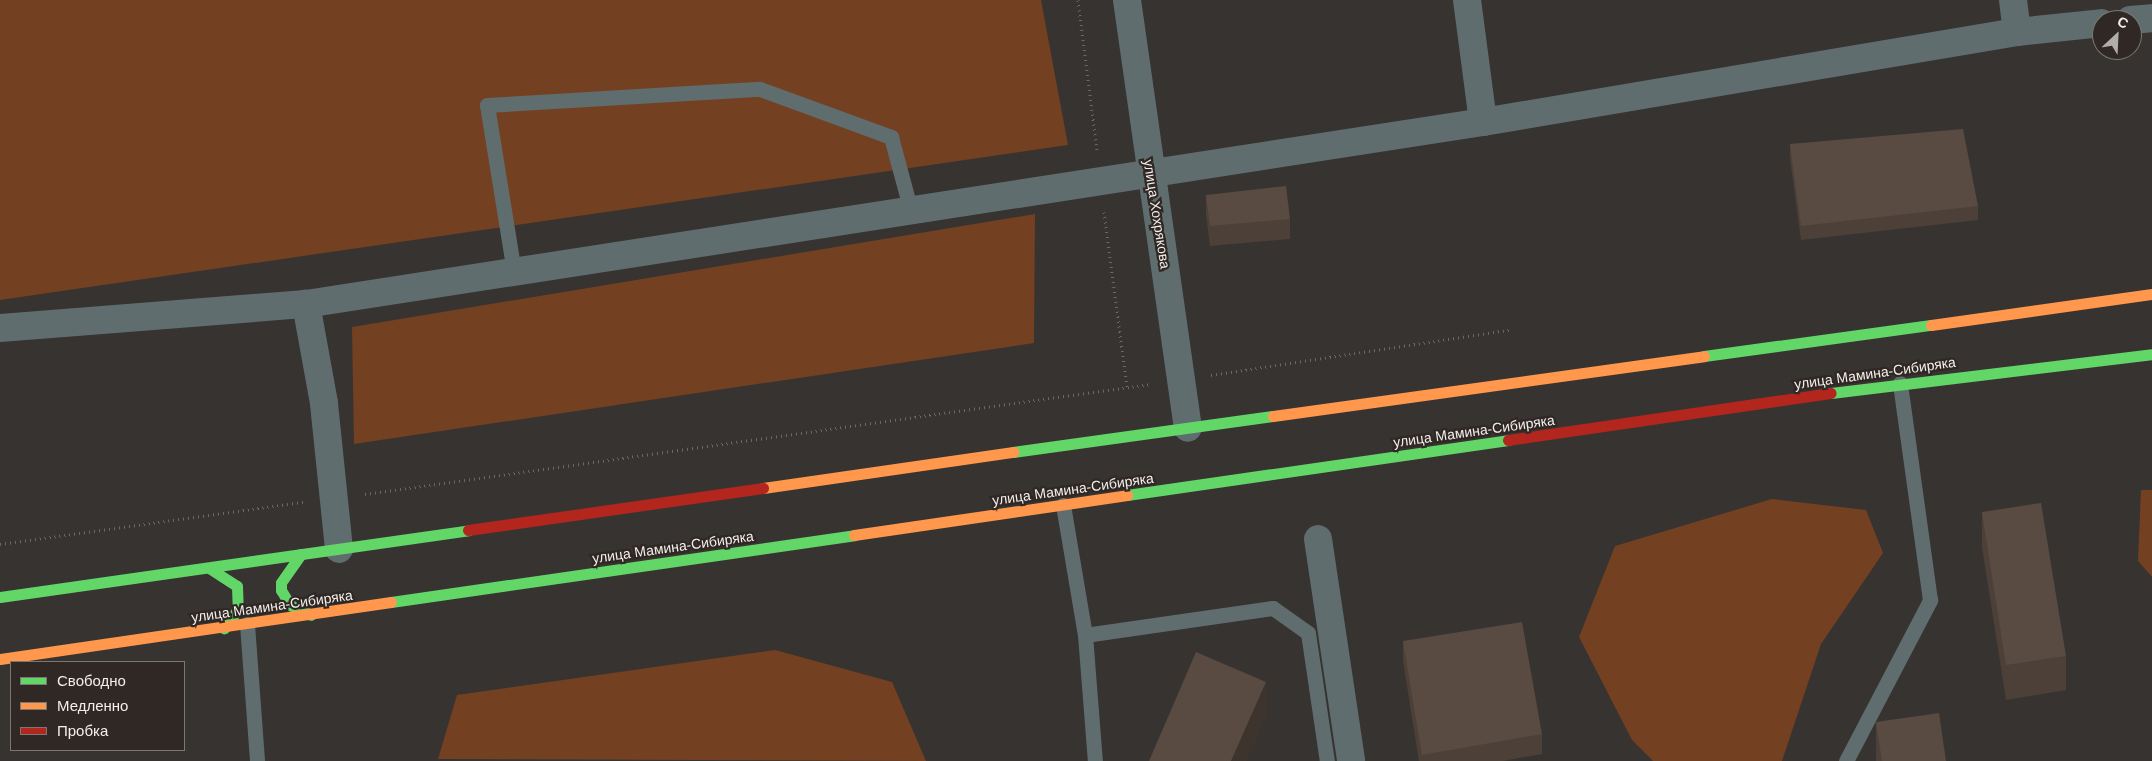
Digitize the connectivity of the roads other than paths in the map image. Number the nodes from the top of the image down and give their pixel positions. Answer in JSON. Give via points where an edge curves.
{"nodes":[{"id":1,"x":1127,"y":0,"type":"edge"},
{"id":2,"x":1467,"y":0,"type":"edge"},
{"id":3,"x":2013,"y":0,"type":"edge"},
{"id":4,"x":2092,"y":24,"type":"edge"},
{"id":5,"x":2017,"y":32,"type":"junction"},
{"id":6,"x":1483,"y":122,"type":"junction"},
{"id":7,"x":1151,"y":174,"type":"junction"},
{"id":8,"x":911,"y":211,"type":"junction"},
{"id":9,"x":514,"y":272,"type":"junction"},
{"id":10,"x":2152,"y":294,"type":"edge"},
{"id":11,"x":306,"y":304,"type":"junction"},
{"id":12,"x":0,"y":328,"type":"edge"},
{"id":13,"x":2152,"y":354,"type":"edge"},
{"id":14,"x":1900,"y":383,"type":"junction"},
{"id":15,"x":1188,"y":428,"type":"junction"},
{"id":16,"x":1063,"y":505,"type":"junction"},
{"id":17,"x":1318,"y":540,"type":"dead end"},
{"id":18,"x":340,"y":549,"type":"junction"},
{"id":19,"x":300,"y":554,"type":"junction"},
{"id":20,"x":209,"y":568,"type":"junction"},
{"id":21,"x":0,"y":597,"type":"edge"},
{"id":22,"x":311,"y":615,"type":"junction"},
{"id":23,"x":248,"y":624,"type":"junction"},
{"id":24,"x":224,"y":628,"type":"junction"},
{"id":25,"x":1085,"y":635,"type":"junction"},
{"id":26,"x":0,"y":659,"type":"edge"},
{"id":27,"x":257,"y":761,"type":"edge"},
{"id":28,"x":1095,"y":761,"type":"edge"},
{"id":29,"x":1327,"y":761,"type":"edge"},
{"id":30,"x":1351,"y":761,"type":"edge"},
{"id":31,"x":1846,"y":761,"type":"edge"}],
"edges":[{"from":1,"to":7,"type":"street","name":"улица Хохрякова"},
{"from":2,"to":6,"type":"street"},
{"from":3,"to":5,"type":"street"},
{"from":4,"to":5,"type":"street"},
{"from":5,"to":6,"type":"street"},
{"from":6,"to":7,"type":"street"},
{"from":7,"to":8,"type":"street"},
{"from":7,"to":15,"type":"street","name":"улица Хохрякова"},
{"from":8,"to":9,"type":"street"},
{"from":8,"to":9,"type":"lane","via":[[890,137],[760,89],[487,105]]},
{"from":9,"to":11,"type":"street"},
{"from":10,"to":15,"type":"main road"},
{"from":11,"to":12,"type":"street"},
{"from":11,"to":18,"type":"street","via":[[324,403]]},
{"from":13,"to":14,"type":"main road","name":"улица Мамина-Сибиряка"},
{"from":14,"to":16,"type":"main road","name":"улица Мамина-Сибиряка"},
{"from":14,"to":31,"type":"lane","via":[[1930,600]]},
{"from":15,"to":18,"type":"main road"},
{"from":16,"to":22,"type":"main road","name":"улица Мамина-Сибиряка"},
{"from":16,"to":25,"type":"lane"},
{"from":17,"to":30,"type":"street"},
{"from":18,"to":19,"type":"main road"},
{"from":19,"to":20,"type":"main road"},
{"from":19,"to":22,"type":"main road","via":[[281,583],[281,590],[290,605]]},
{"from":20,"to":21,"type":"main road"},
{"from":20,"to":24,"type":"main road","via":[[237,586],[238,609]]},
{"from":22,"to":23,"type":"main road","name":"улица Мамина-Сибиряка"},
{"from":23,"to":24,"type":"main road","name":"улица Мамина-Сибиряка"},
{"from":23,"to":27,"type":"lane"},
{"from":24,"to":26,"type":"main road","name":"улица Мамина-Сибиряка"},
{"from":25,"to":28,"type":"lane"},
{"from":25,"to":29,"type":"lane","via":[[1273,608],[1308,633]]}]}
